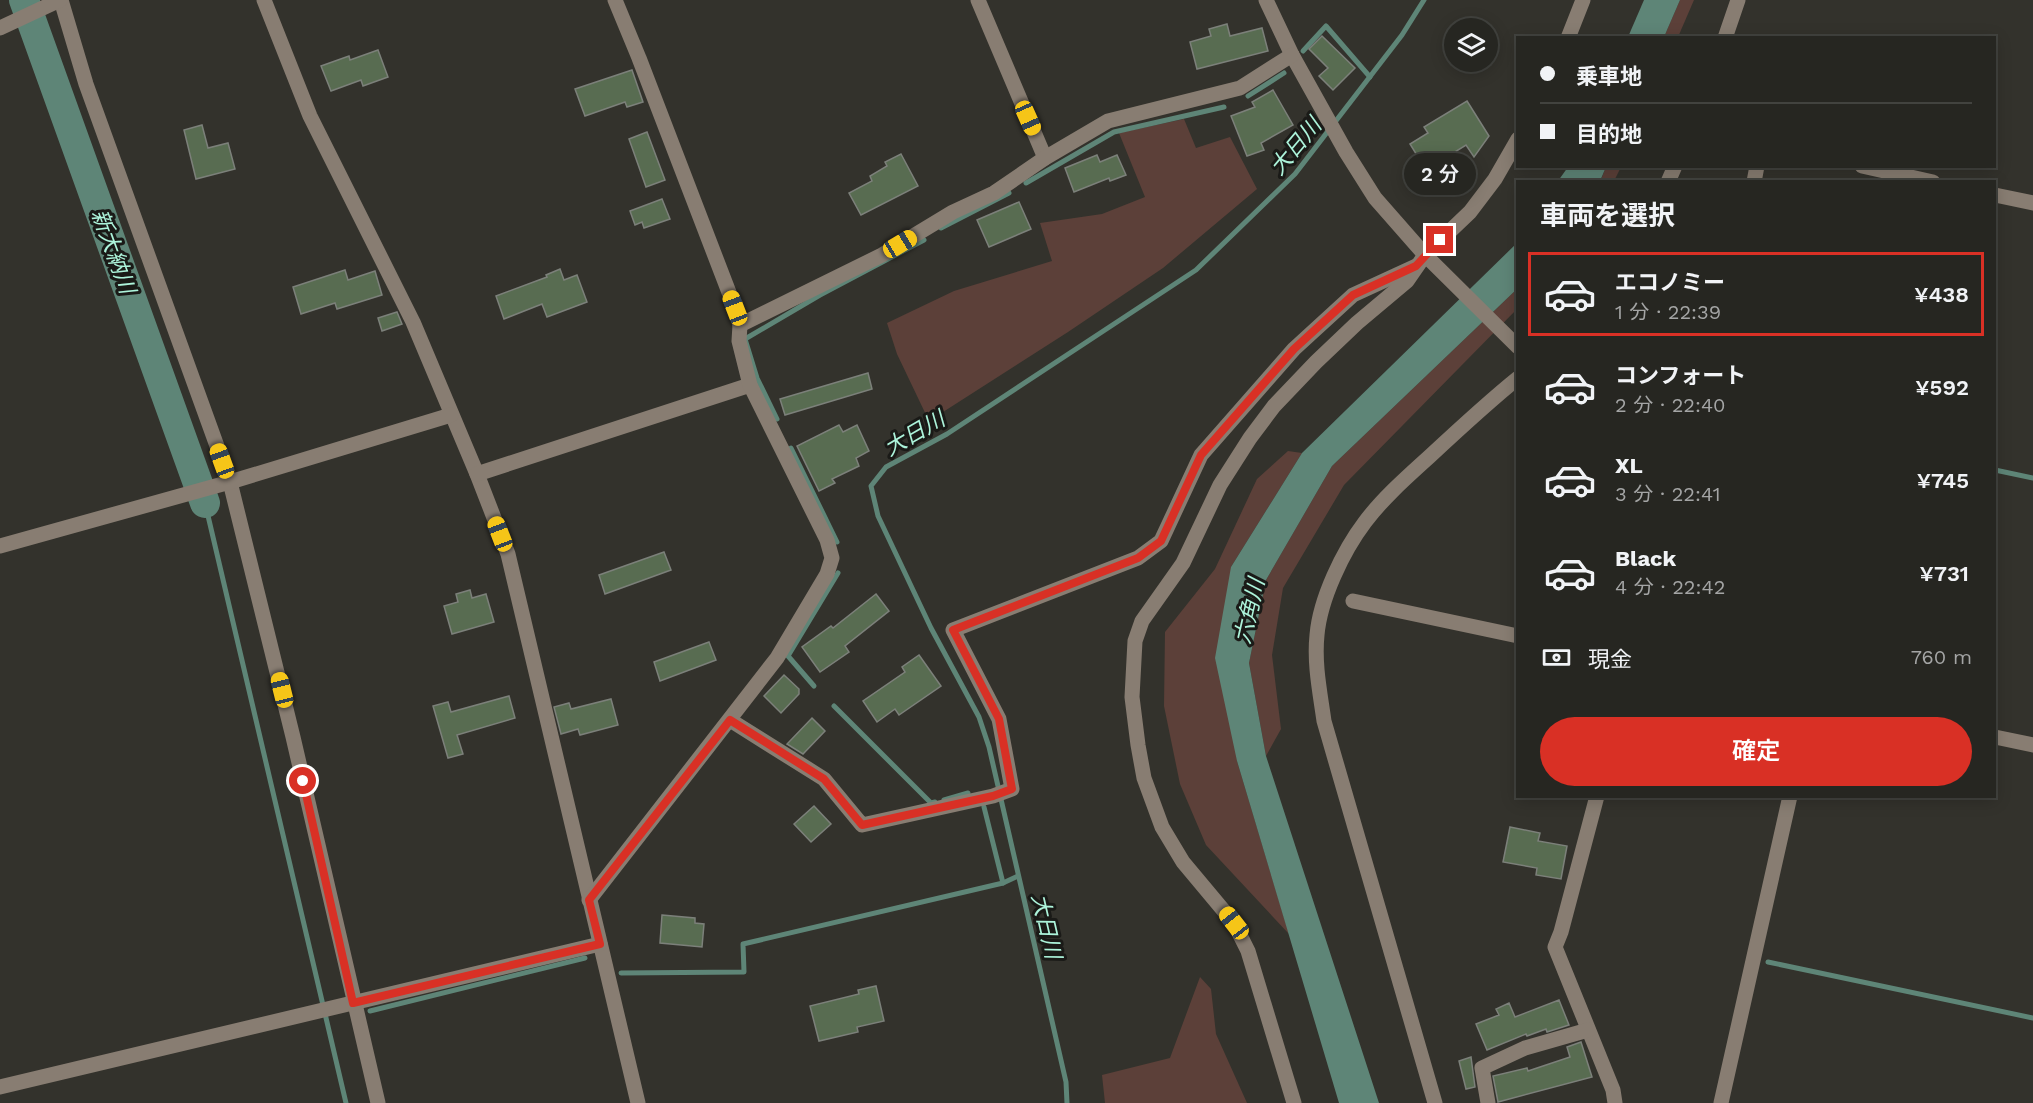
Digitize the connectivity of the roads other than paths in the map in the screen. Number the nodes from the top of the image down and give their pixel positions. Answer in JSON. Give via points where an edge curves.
{"nodes":[{"id":1,"x":264,"y":0,"type":"edge"},
{"id":2,"x":615,"y":0,"type":"edge"},
{"id":3,"x":978,"y":0,"type":"edge"},
{"id":4,"x":1266,"y":0,"type":"edge"},
{"id":5,"x":1583,"y":0,"type":"edge"},
{"id":6,"x":1738,"y":0,"type":"edge"},
{"id":7,"x":57,"y":2,"type":"edge"},
{"id":8,"x":0,"y":28,"type":"edge"},
{"id":9,"x":1569,"y":36,"type":"edge"},
{"id":10,"x":1726,"y":36,"type":"edge"},
{"id":11,"x":1292,"y":55,"type":"junction"},
{"id":12,"x":1516,"y":142,"type":"edge"},
{"id":13,"x":1045,"y":158,"type":"junction"},
{"id":14,"x":1871,"y":168,"type":"edge"},
{"id":15,"x":1924,"y":180,"type":"edge"},
{"id":16,"x":1996,"y":195,"type":"edge"},
{"id":17,"x":2033,"y":203,"type":"edge"},
{"id":18,"x":1425,"y":261,"type":"junction"},
{"id":19,"x":740,"y":324,"type":"junction"},
{"id":20,"x":1516,"y":346,"type":"edge"},
{"id":21,"x":1516,"y":380,"type":"edge"},
{"id":22,"x":750,"y":385,"type":"junction"},
{"id":23,"x":451,"y":415,"type":"junction"},
{"id":24,"x":477,"y":474,"type":"junction"},
{"id":25,"x":230,"y":482,"type":"junction"},
{"id":26,"x":0,"y":546,"type":"edge"},
{"id":27,"x":1353,"y":601,"type":"dead end"},
{"id":28,"x":1516,"y":636,"type":"edge"},
{"id":29,"x":730,"y":720,"type":"junction"},
{"id":30,"x":1996,"y":737,"type":"edge"},
{"id":31,"x":2033,"y":745,"type":"edge"},
{"id":32,"x":1596,"y":798,"type":"edge"},
{"id":33,"x":1790,"y":798,"type":"edge"},
{"id":34,"x":589,"y":900,"type":"junction"},
{"id":35,"x":600,"y":944,"type":"junction"},
{"id":36,"x":353,"y":1003,"type":"junction"},
{"id":37,"x":1588,"y":1030,"type":"junction"},
{"id":38,"x":0,"y":1087,"type":"edge"},
{"id":39,"x":378,"y":1103,"type":"edge"},
{"id":40,"x":638,"y":1103,"type":"edge"},
{"id":41,"x":1294,"y":1103,"type":"edge"},
{"id":42,"x":1435,"y":1103,"type":"edge"},
{"id":43,"x":1488,"y":1103,"type":"edge"},
{"id":44,"x":1615,"y":1103,"type":"edge"},
{"id":45,"x":1721,"y":1103,"type":"edge"}],
"edges":[{"from":1,"to":23,"type":"street","via":[[310,116],[413,322]]},
{"from":2,"to":19,"type":"street"},
{"from":3,"to":13,"type":"street"},
{"from":4,"to":11,"type":"street"},
{"from":5,"to":9,"type":"street"},
{"from":6,"to":10,"type":"street"},
{"from":7,"to":8,"type":"street"},
{"from":7,"to":25,"type":"street"},
{"from":11,"to":13,"type":"street","via":[[1240,88],[1108,121]]},
{"from":11,"to":18,"type":"street","via":[[1375,198]]},
{"from":12,"to":18,"type":"street","via":[[1470,212]]},
{"from":13,"to":19,"type":"street","via":[[994,193],[953,212],[882,255]]},
{"from":14,"to":15,"type":"street"},
{"from":16,"to":17,"type":"street"},
{"from":18,"to":20,"type":"street"},
{"from":18,"to":29,"type":"street","via":[[1353,295],[1294,349],[1201,455],[1161,541],[1138,558],[953,630],[999,719],[1012,789],[862,825],[824,779]]},
{"from":18,"to":41,"type":"street","via":[[1274,406],[1220,485],[1183,563],[1142,621],[1135,641],[1132,697],[1144,778],[1162,827],[1183,862],[1234,923],[1248,951]]},
{"from":19,"to":22,"type":"street","via":[[739,341]]},
{"from":21,"to":42,"type":"street","via":[[1399,484],[1365,522],[1327,595],[1317,633],[1316,669],[1324,721]]},
{"from":22,"to":24,"type":"street"},
{"from":22,"to":29,"type":"street","via":[[827,540],[832,558],[827,574],[777,658]]},
{"from":23,"to":24,"type":"street"},
{"from":23,"to":25,"type":"street"},
{"from":24,"to":34,"type":"street","via":[[508,554]]},
{"from":25,"to":26,"type":"street"},
{"from":25,"to":36,"type":"street"},
{"from":27,"to":28,"type":"street"},
{"from":29,"to":34,"type":"street"},
{"from":30,"to":31,"type":"street"},
{"from":32,"to":37,"type":"street","via":[[1555,947]]},
{"from":33,"to":45,"type":"street"},
{"from":34,"to":35,"type":"street"},
{"from":35,"to":36,"type":"street"},
{"from":35,"to":40,"type":"street"},
{"from":36,"to":38,"type":"street"},
{"from":36,"to":39,"type":"street"},
{"from":37,"to":43,"type":"street","via":[[1525,1048],[1482,1068]]},
{"from":37,"to":44,"type":"street"}]}
